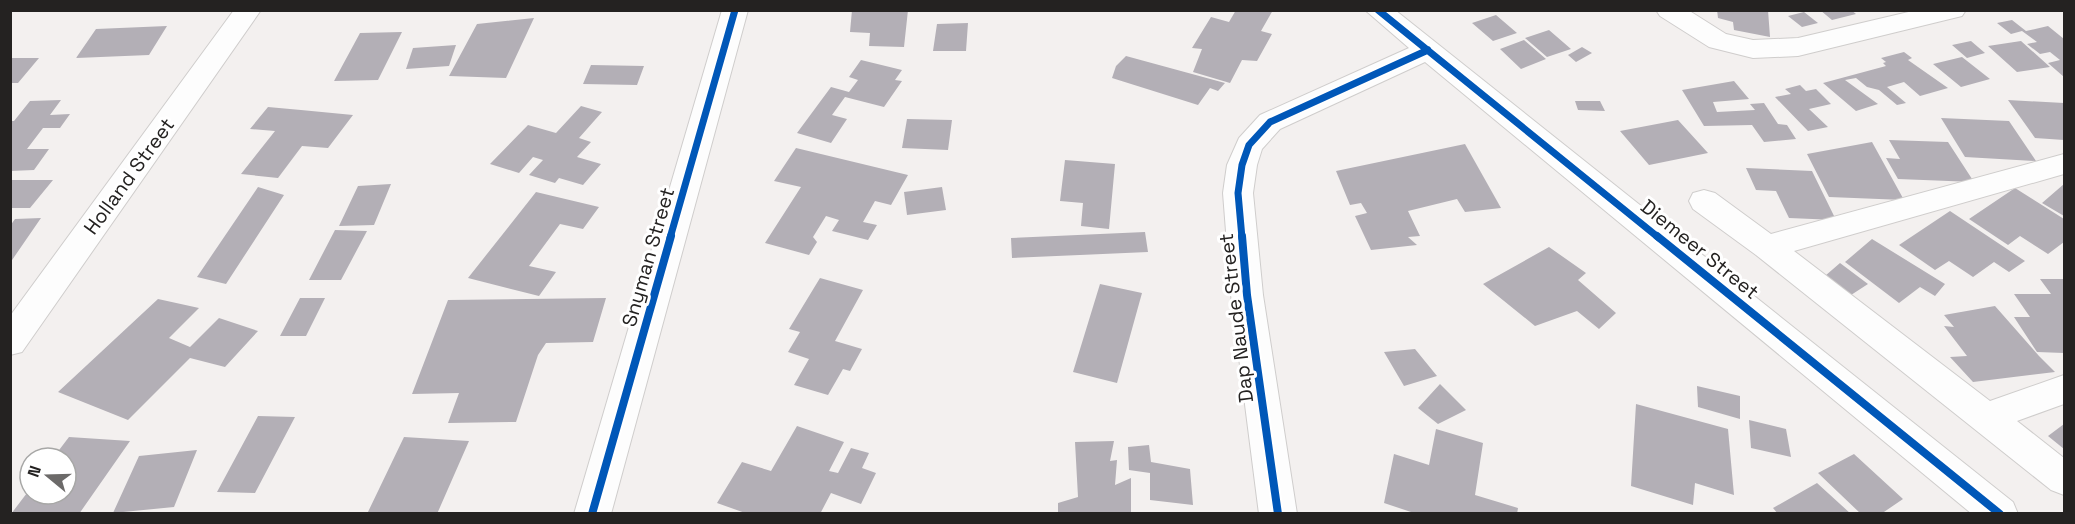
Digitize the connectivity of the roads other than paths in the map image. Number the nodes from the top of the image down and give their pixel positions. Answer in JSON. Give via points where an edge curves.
{"nodes":[{"id":1,"x":248,"y":10,"type":"edge"},
{"id":2,"x":735,"y":10,"type":"edge"},
{"id":3,"x":1378,"y":10,"type":"edge"},
{"id":4,"x":1669,"y":10,"type":"edge"},
{"id":5,"x":1953,"y":10,"type":"edge"},
{"id":6,"x":1428,"y":50,"type":"junction"},
{"id":7,"x":2064,"y":164,"type":"edge"},
{"id":8,"x":1704,"y":201,"type":"dead end"},
{"id":9,"x":1767,"y":247,"type":"junction"},
{"id":10,"x":10,"y":342,"type":"edge"},
{"id":11,"x":2064,"y":389,"type":"edge"},
{"id":12,"x":1985,"y":418,"type":"junction"},
{"id":13,"x":2064,"y":479,"type":"edge"},
{"id":14,"x":592,"y":513,"type":"edge"},
{"id":15,"x":1278,"y":513,"type":"edge"},
{"id":16,"x":2000,"y":513,"type":"edge"}],
"edges":[{"from":1,"to":10,"type":"street","name":"Holland Street"},
{"from":2,"to":14,"type":"street","name":"Snyman Street"},
{"from":3,"to":6,"type":"street","name":"Diemeer Street"},
{"from":4,"to":5,"type":"street","via":[[1718,41],[1753,49],[1798,47]]},
{"from":6,"to":15,"type":"street","name":"Dap Naude Street","via":[[1270,122],[1246,155],[1238,193],[1247,295]]},
{"from":6,"to":16,"type":"street","name":"Diemeer Street"},
{"from":7,"to":9,"type":"street"},
{"from":8,"to":9,"type":"street"},
{"from":9,"to":12,"type":"street"},
{"from":11,"to":12,"type":"street"},
{"from":12,"to":13,"type":"street"}]}
